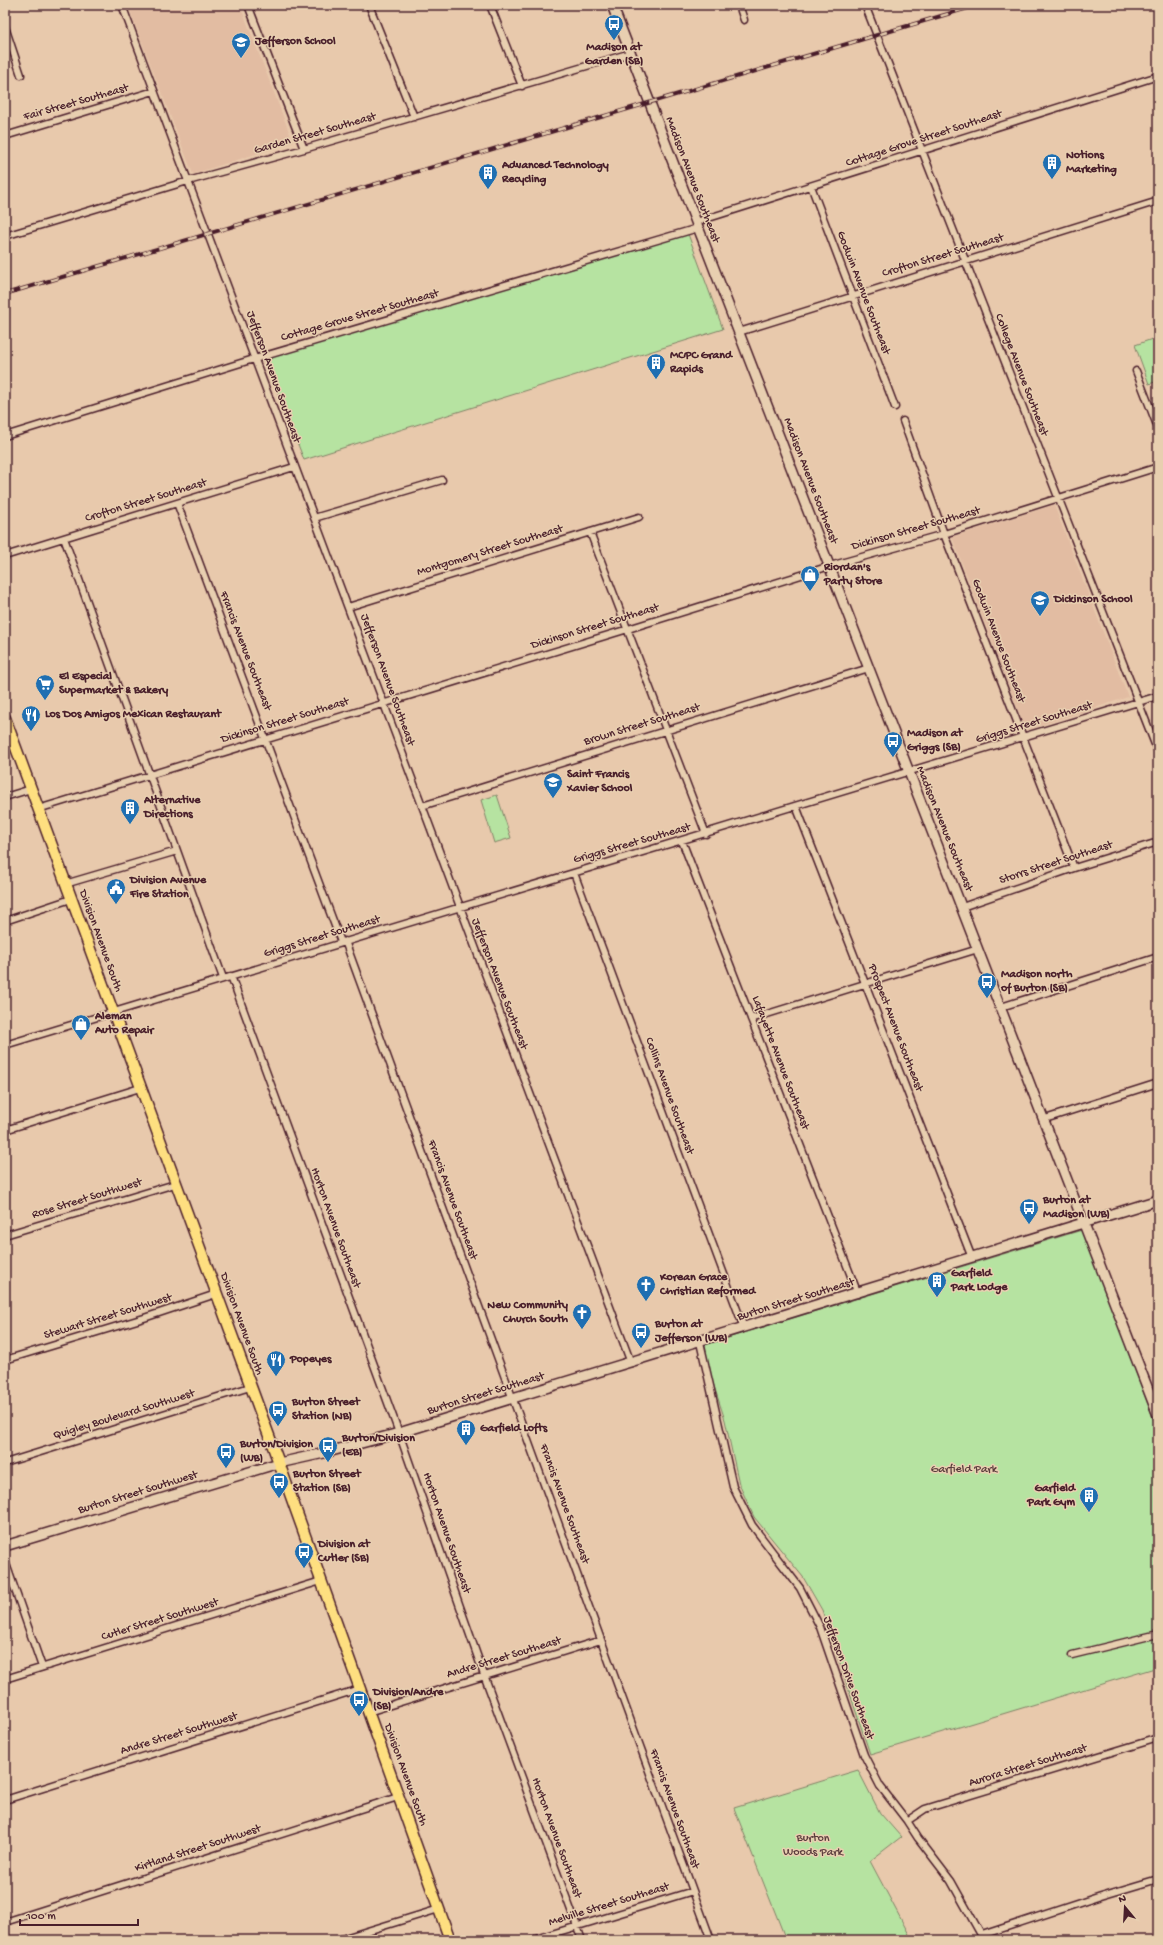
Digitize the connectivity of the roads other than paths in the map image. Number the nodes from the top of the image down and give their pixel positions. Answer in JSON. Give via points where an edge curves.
{"nodes":[{"id":1,"x":122,"y":5,"type":"edge"},
{"id":2,"x":248,"y":5,"type":"edge"},
{"id":3,"x":369,"y":5,"type":"edge"},
{"id":4,"x":490,"y":5,"type":"edge"},
{"id":5,"x":612,"y":5,"type":"edge"},
{"id":6,"x":739,"y":5,"type":"edge"},
{"id":7,"x":865,"y":5,"type":"edge"},
{"id":8,"x":744,"y":20,"type":"dead end"},
{"id":9,"x":5,"y":27,"type":"edge"},
{"id":10,"x":631,"y":53,"type":"junction"},
{"id":11,"x":21,"y":75,"type":"dead end"},
{"id":12,"x":1158,"y":76,"type":"edge"},
{"id":13,"x":522,"y":86,"type":"junction"},
{"id":14,"x":154,"y":91,"type":"junction"},
{"id":15,"x":414,"y":117,"type":"junction"},
{"id":16,"x":5,"y":136,"type":"edge"},
{"id":17,"x":304,"y":150,"type":"junction"},
{"id":18,"x":922,"y":151,"type":"junction"},
{"id":19,"x":188,"y":181,"type":"junction"},
{"id":20,"x":811,"y":186,"type":"junction"},
{"id":21,"x":1155,"y":202,"type":"dead end"},
{"id":22,"x":697,"y":225,"type":"junction"},
{"id":23,"x":5,"y":236,"type":"edge"},
{"id":24,"x":965,"y":261,"type":"junction"},
{"id":25,"x":853,"y":296,"type":"junction"},
{"id":26,"x":739,"y":332,"type":"junction"},
{"id":27,"x":255,"y":359,"type":"junction"},
{"id":28,"x":1136,"y":371,"type":"dead end"},
{"id":29,"x":896,"y":407,"type":"dead end"},
{"id":30,"x":903,"y":421,"type":"dead end"},
{"id":31,"x":1158,"y":428,"type":"edge"},
{"id":32,"x":5,"y":436,"type":"edge"},
{"id":33,"x":294,"y":466,"type":"junction"},
{"id":34,"x":1158,"y":467,"type":"edge"},
{"id":35,"x":442,"y":480,"type":"dead end"},
{"id":36,"x":1057,"y":498,"type":"junction"},
{"id":37,"x":177,"y":503,"type":"junction"},
{"id":38,"x":639,"y":517,"type":"dead end"},
{"id":39,"x":314,"y":518,"type":"junction"},
{"id":40,"x":590,"y":532,"type":"junction"},
{"id":41,"x":944,"y":534,"type":"junction"},
{"id":42,"x":64,"y":538,"type":"junction"},
{"id":43,"x":5,"y":556,"type":"edge"},
{"id":44,"x":830,"y":566,"type":"junction"},
{"id":45,"x":348,"y":607,"type":"junction"},
{"id":46,"x":628,"y":629,"type":"junction"},
{"id":47,"x":869,"y":668,"type":"junction"},
{"id":48,"x":1158,"y":696,"type":"edge"},
{"id":49,"x":1138,"y":702,"type":"junction"},
{"id":50,"x":383,"y":703,"type":"junction"},
{"id":51,"x":5,"y":718,"type":"edge"},
{"id":52,"x":665,"y":730,"type":"junction"},
{"id":53,"x":266,"y":738,"type":"junction"},
{"id":54,"x":1023,"y":738,"type":"junction"},
{"id":55,"x":1158,"y":752,"type":"edge"},
{"id":56,"x":909,"y":773,"type":"junction"},
{"id":57,"x":149,"y":774,"type":"junction"},
{"id":58,"x":31,"y":789,"type":"junction"},
{"id":59,"x":5,"y":797,"type":"edge"},
{"id":60,"x":422,"y":806,"type":"junction"},
{"id":61,"x":796,"y":806,"type":"junction"},
{"id":62,"x":38,"y":809,"type":"junction"},
{"id":63,"x":706,"y":834,"type":"junction"},
{"id":64,"x":682,"y":841,"type":"junction"},
{"id":65,"x":1158,"y":842,"type":"edge"},
{"id":66,"x":177,"y":851,"type":"junction"},
{"id":67,"x":1074,"y":868,"type":"junction"},
{"id":68,"x":574,"y":872,"type":"junction"},
{"id":69,"x":65,"y":884,"type":"junction"},
{"id":70,"x":71,"y":899,"type":"junction"},
{"id":71,"x":458,"y":906,"type":"junction"},
{"id":72,"x":962,"y":907,"type":"junction"},
{"id":73,"x":5,"y":921,"type":"edge"},
{"id":74,"x":343,"y":942,"type":"junction"},
{"id":75,"x":978,"y":949,"type":"junction"},
{"id":76,"x":1158,"y":957,"type":"edge"},
{"id":77,"x":231,"y":976,"type":"junction"},
{"id":78,"x":223,"y":978,"type":"junction"},
{"id":79,"x":865,"y":982,"type":"junction"},
{"id":80,"x":1001,"y":1007,"type":"junction"},
{"id":81,"x":112,"y":1012,"type":"junction"},
{"id":82,"x":751,"y":1019,"type":"junction"},
{"id":83,"x":5,"y":1045,"type":"edge"},
{"id":84,"x":1158,"y":1082,"type":"edge"},
{"id":85,"x":140,"y":1088,"type":"junction"},
{"id":86,"x":1045,"y":1119,"type":"junction"},
{"id":87,"x":5,"y":1130,"type":"edge"},
{"id":88,"x":175,"y":1184,"type":"junction"},
{"id":89,"x":1158,"y":1200,"type":"edge"},
{"id":90,"x":1085,"y":1224,"type":"junction"},
{"id":91,"x":5,"y":1235,"type":"edge"},
{"id":92,"x":972,"y":1258,"type":"junction"},
{"id":93,"x":216,"y":1294,"type":"junction"},
{"id":94,"x":858,"y":1294,"type":"junction"},
{"id":95,"x":744,"y":1328,"type":"junction"},
{"id":96,"x":700,"y":1342,"type":"junction"},
{"id":97,"x":5,"y":1360,"type":"edge"},
{"id":98,"x":631,"y":1363,"type":"junction"},
{"id":99,"x":250,"y":1387,"type":"junction"},
{"id":100,"x":514,"y":1398,"type":"junction"},
{"id":101,"x":1158,"y":1415,"type":"edge"},
{"id":102,"x":399,"y":1433,"type":"junction"},
{"id":103,"x":5,"y":1463,"type":"edge"},
{"id":104,"x":279,"y":1463,"type":"junction"},
{"id":105,"x":5,"y":1546,"type":"edge"},
{"id":106,"x":5,"y":1561,"type":"edge"},
{"id":107,"x":321,"y":1581,"type":"junction"},
{"id":108,"x":1158,"y":1634,"type":"edge"},
{"id":109,"x":601,"y":1640,"type":"junction"},
{"id":110,"x":1072,"y":1655,"type":"dead end"},
{"id":111,"x":42,"y":1667,"type":"junction"},
{"id":112,"x":484,"y":1675,"type":"junction"},
{"id":113,"x":5,"y":1679,"type":"edge"},
{"id":114,"x":359,"y":1689,"type":"junction"},
{"id":115,"x":368,"y":1712,"type":"junction"},
{"id":116,"x":1158,"y":1738,"type":"edge"},
{"id":117,"x":398,"y":1797,"type":"junction"},
{"id":118,"x":5,"y":1800,"type":"edge"},
{"id":119,"x":907,"y":1820,"type":"junction"},
{"id":120,"x":1158,"y":1879,"type":"edge"},
{"id":121,"x":692,"y":1891,"type":"junction"},
{"id":122,"x":439,"y":1909,"type":"junction"},
{"id":123,"x":5,"y":1922,"type":"edge"},
{"id":124,"x":577,"y":1926,"type":"junction"},
{"id":125,"x":983,"y":1938,"type":"edge"},
{"id":126,"x":338,"y":1940,"type":"edge"},
{"id":127,"x":450,"y":1940,"type":"edge"},
{"id":128,"x":532,"y":1940,"type":"edge"},
{"id":129,"x":582,"y":1940,"type":"edge"},
{"id":130,"x":711,"y":1940,"type":"edge"}],
"edges":[{"from":1,"to":14,"type":"street","name":"Jefferson Avenue Southeast"},
{"from":2,"to":17,"type":"street"},
{"from":3,"to":15,"type":"street"},
{"from":4,"to":13,"type":"street"},
{"from":5,"to":10,"type":"street","name":"Madison Avenue Southeast"},
{"from":6,"to":8,"type":"street"},
{"from":7,"to":18,"type":"street","name":"College Avenue Southeast"},
{"from":9,"to":11,"type":"street"},
{"from":10,"to":13,"type":"street","name":"Garden Street Southeast"},
{"from":10,"to":22,"type":"street","name":"Madison Avenue Southeast"},
{"from":12,"to":18,"type":"street","name":"Cottage Grove Street Southeast"},
{"from":13,"to":15,"type":"street","name":"Garden Street Southeast"},
{"from":14,"to":16,"type":"street","name":"Fair Street Southeast"},
{"from":14,"to":19,"type":"street","name":"Jefferson Avenue Southeast"},
{"from":15,"to":17,"type":"street","name":"Garden Street Southeast"},
{"from":17,"to":19,"type":"street","name":"Garden Street Southeast"},
{"from":18,"to":20,"type":"street","name":"Cottage Grove Street Southeast"},
{"from":18,"to":24,"type":"street","name":"College Avenue Southeast"},
{"from":19,"to":23,"type":"street","name":"Garden Street Southeast"},
{"from":19,"to":27,"type":"street","name":"Jefferson Avenue Southeast"},
{"from":20,"to":22,"type":"street","name":"Cottage Grove Street Southeast"},
{"from":20,"to":25,"type":"street","name":"Godwin Avenue Southeast"},
{"from":21,"to":24,"type":"street","name":"Crofton Street Southeast"},
{"from":22,"to":26,"type":"street","name":"Madison Avenue Southeast"},
{"from":22,"to":27,"type":"street","name":"Cottage Grove Street Southeast"},
{"from":24,"to":25,"type":"street","name":"Crofton Street Southeast"},
{"from":24,"to":36,"type":"street","name":"College Avenue Southeast"},
{"from":25,"to":26,"type":"street","name":"Crofton Street Southeast"},
{"from":25,"to":29,"type":"street","name":"Godwin Avenue Southeast"},
{"from":26,"to":44,"type":"street","name":"Madison Avenue Southeast"},
{"from":27,"to":32,"type":"street","name":"Cottage Grove Street Southeast"},
{"from":27,"to":33,"type":"street","name":"Jefferson Avenue Southeast"},
{"from":28,"to":31,"type":"street"},
{"from":30,"to":41,"type":"street","name":"Godwin Avenue Southeast"},
{"from":33,"to":37,"type":"street","name":"Crofton Street Southeast"},
{"from":33,"to":39,"type":"street","name":"Jefferson Avenue Southeast"},
{"from":34,"to":36,"type":"street","name":"Dickinson Street Southeast"},
{"from":35,"to":39,"type":"street"},
{"from":36,"to":41,"type":"street","name":"Dickinson Street Southeast"},
{"from":36,"to":49,"type":"street","name":"College Avenue Southeast"},
{"from":37,"to":42,"type":"street","name":"Crofton Street Southeast"},
{"from":37,"to":53,"type":"street","name":"Francis Avenue Southeast"},
{"from":38,"to":40,"type":"street","name":"Montgomery Street Southeast"},
{"from":39,"to":45,"type":"street","name":"Jefferson Avenue Southeast"},
{"from":40,"to":45,"type":"street","name":"Montgomery Street Southeast"},
{"from":40,"to":46,"type":"street"},
{"from":41,"to":44,"type":"street","name":"Dickinson Street Southeast"},
{"from":41,"to":54,"type":"street","name":"Godwin Avenue Southeast"},
{"from":42,"to":43,"type":"street","name":"Crofton Street Southeast"},
{"from":42,"to":57,"type":"street"},
{"from":44,"to":46,"type":"street","name":"Dickinson Street Southeast"},
{"from":44,"to":47,"type":"street","name":"Madison Avenue Southeast"},
{"from":45,"to":50,"type":"street","name":"Jefferson Avenue Southeast"},
{"from":46,"to":50,"type":"street","name":"Dickinson Street Southeast"},
{"from":46,"to":52,"type":"street"},
{"from":47,"to":52,"type":"street","name":"Brown Street Southeast"},
{"from":47,"to":56,"type":"street","name":"Madison Avenue Southeast"},
{"from":48,"to":49,"type":"street","name":"Griggs Street Southeast"},
{"from":49,"to":54,"type":"street","name":"Griggs Street Southeast"},
{"from":49,"to":55,"type":"street","name":"College Avenue Southeast"},
{"from":50,"to":53,"type":"street","name":"Dickinson Street Southeast"},
{"from":50,"to":60,"type":"street","name":"Jefferson Avenue Southeast"},
{"from":51,"to":58,"type":"main road","name":"Division Avenue South"},
{"from":52,"to":60,"type":"street","name":"Brown Street Southeast"},
{"from":52,"to":63,"type":"street"},
{"from":53,"to":57,"type":"street","name":"Dickinson Street Southeast"},
{"from":53,"to":74,"type":"street","name":"Francis Avenue Southeast"},
{"from":54,"to":56,"type":"street","name":"Griggs Street Southeast"},
{"from":54,"to":67,"type":"street","name":"Godwin Avenue Southeast"},
{"from":56,"to":61,"type":"street","name":"Griggs Street Southeast"},
{"from":56,"to":72,"type":"street","name":"Madison Avenue Southeast"},
{"from":57,"to":62,"type":"street","name":"Dickinson Street Southeast"},
{"from":57,"to":66,"type":"street"},
{"from":58,"to":59,"type":"street"},
{"from":58,"to":62,"type":"main road","name":"Division Avenue South"},
{"from":60,"to":71,"type":"street","name":"Jefferson Avenue Southeast"},
{"from":61,"to":63,"type":"street","name":"Griggs Street Southeast"},
{"from":61,"to":79,"type":"street","name":"Prospect Avenue Southeast"},
{"from":62,"to":69,"type":"main road","name":"Division Avenue South"},
{"from":63,"to":64,"type":"street","name":"Griggs Street Southeast"},
{"from":64,"to":68,"type":"street","name":"Griggs Street Southeast"},
{"from":64,"to":82,"type":"street","name":"Lafayette Avenue Southeast"},
{"from":65,"to":67,"type":"street","name":"Storrs Street Southeast"},
{"from":66,"to":69,"type":"street"},
{"from":66,"to":78,"type":"street"},
{"from":67,"to":72,"type":"street","name":"Storrs Street Southeast"},
{"from":68,"to":71,"type":"street","name":"Griggs Street Southeast"},
{"from":68,"to":95,"type":"street","name":"Collins Avenue Southeast"},
{"from":69,"to":70,"type":"main road","name":"Division Avenue South"},
{"from":70,"to":73,"type":"street"},
{"from":70,"to":81,"type":"main road","name":"Division Avenue South"},
{"from":71,"to":74,"type":"street","name":"Griggs Street Southeast"},
{"from":71,"to":98,"type":"street","name":"Jefferson Avenue Southeast"},
{"from":72,"to":75,"type":"street","name":"Madison Avenue Southeast"},
{"from":74,"to":77,"type":"street","name":"Griggs Street Southeast"},
{"from":74,"to":100,"type":"street","name":"Francis Avenue Southeast"},
{"from":75,"to":79,"type":"street"},
{"from":75,"to":80,"type":"street","name":"Madison Avenue Southeast"},
{"from":76,"to":80,"type":"street"},
{"from":77,"to":78,"type":"street","name":"Griggs Street Southeast"},
{"from":77,"to":102,"type":"street","name":"Horton Avenue Southeast"},
{"from":78,"to":81,"type":"street","name":"Griggs Street Southeast"},
{"from":79,"to":82,"type":"street"},
{"from":79,"to":92,"type":"street","name":"Prospect Avenue Southeast"},
{"from":80,"to":86,"type":"street","name":"Madison Avenue Southeast"},
{"from":81,"to":83,"type":"street","name":"Griggs Street Southeast"},
{"from":81,"to":85,"type":"main road","name":"Division Avenue South"},
{"from":82,"to":94,"type":"street","name":"Lafayette Avenue Southeast"},
{"from":84,"to":86,"type":"street"},
{"from":85,"to":87,"type":"street"},
{"from":85,"to":88,"type":"main road","name":"Division Avenue South"},
{"from":86,"to":90,"type":"street","name":"Madison Avenue Southeast"},
{"from":88,"to":91,"type":"street","name":"Rose Street Southwest"},
{"from":88,"to":93,"type":"main road","name":"Division Avenue South"},
{"from":89,"to":90,"type":"street","name":"Burton Street Southeast"},
{"from":90,"to":92,"type":"street","name":"Burton Street Southeast"},
{"from":90,"to":101,"type":"street","name":"Madison Avenue Southeast"},
{"from":92,"to":94,"type":"street","name":"Burton Street Southeast"},
{"from":93,"to":97,"type":"street","name":"Stewart Street Southwest"},
{"from":93,"to":99,"type":"main road","name":"Division Avenue South"},
{"from":94,"to":95,"type":"street","name":"Burton Street Southeast"},
{"from":95,"to":96,"type":"street","name":"Burton Street Southeast"},
{"from":96,"to":98,"type":"street","name":"Burton Street Southeast"},
{"from":96,"to":119,"type":"street","name":"Jefferson Drive Southeast","via":[[734,1487],[752,1525],[800,1588],[825,1639],[864,1755],[880,1786]]},
{"from":98,"to":100,"type":"street","name":"Burton Street Southeast"},
{"from":99,"to":103,"type":"street","name":"Quigley Boulevard Southwest"},
{"from":99,"to":104,"type":"main road","name":"Division Avenue South"},
{"from":100,"to":102,"type":"street","name":"Burton Street Southeast"},
{"from":100,"to":109,"type":"street","name":"Francis Avenue Southeast"},
{"from":102,"to":104,"type":"street","name":"Burton Street Southeast"},
{"from":102,"to":112,"type":"street","name":"Horton Avenue Southeast"},
{"from":104,"to":105,"type":"street","name":"Burton Street Southwest"},
{"from":104,"to":107,"type":"main road","name":"Division Avenue South"},
{"from":106,"to":111,"type":"street"},
{"from":107,"to":111,"type":"street","name":"Cutler Street Southwest"},
{"from":107,"to":114,"type":"main road","name":"Division Avenue South"},
{"from":108,"to":110,"type":"street"},
{"from":109,"to":112,"type":"street","name":"Andre Street Southeast"},
{"from":109,"to":121,"type":"street","name":"Francis Avenue Southeast"},
{"from":111,"to":113,"type":"street","name":"Cutler Street Southwest"},
{"from":112,"to":115,"type":"street","name":"Andre Street Southeast"},
{"from":112,"to":124,"type":"street","name":"Horton Avenue Southeast"},
{"from":114,"to":115,"type":"main road","name":"Division Avenue South"},
{"from":114,"to":118,"type":"street","name":"Andre Street Southwest"},
{"from":115,"to":117,"type":"main road","name":"Division Avenue South"},
{"from":116,"to":119,"type":"street","name":"Aurora Street Southeast","via":[[925,1809]]},
{"from":117,"to":122,"type":"main road","name":"Division Avenue South"},
{"from":117,"to":123,"type":"street","name":"Kirtland Street Southwest"},
{"from":119,"to":125,"type":"street","name":"Jefferson Drive Southeast","via":[[955,1887]]},
{"from":120,"to":125,"type":"street","via":[[1100,1896]]},
{"from":121,"to":124,"type":"street","name":"Melville Street Southeast"},
{"from":121,"to":130,"type":"street","name":"Francis Avenue Southeast"},
{"from":122,"to":126,"type":"street"},
{"from":122,"to":127,"type":"main road","name":"Division Avenue South"},
{"from":124,"to":128,"type":"street","name":"Melville Street Southeast"},
{"from":124,"to":129,"type":"street","name":"Horton Avenue Southeast"}]}
